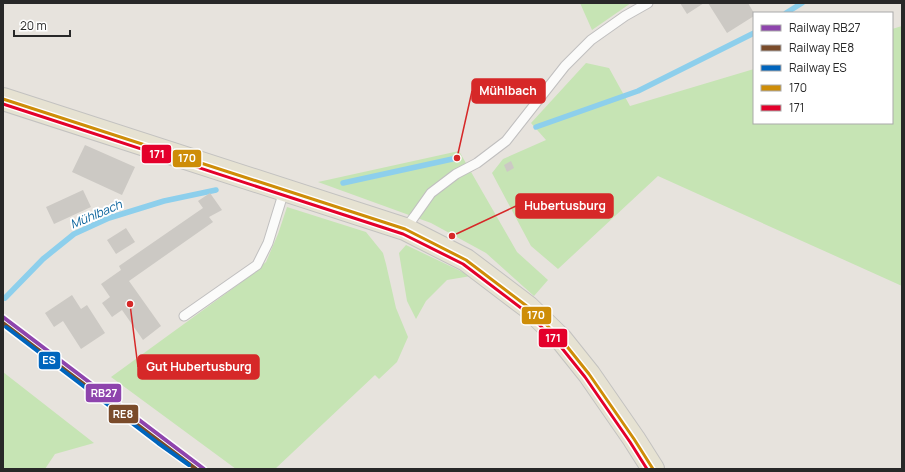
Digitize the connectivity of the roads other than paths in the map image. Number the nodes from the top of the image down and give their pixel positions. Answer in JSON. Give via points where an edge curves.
{"nodes":[{"id":1,"x":648,"y":3,"type":"edge"},
{"id":2,"x":3,"y":99,"type":"edge"},
{"id":3,"x":284,"y":191,"type":"junction"},
{"id":4,"x":405,"y":230,"type":"junction"},
{"id":5,"x":184,"y":316,"type":"dead end"},
{"id":6,"x":652,"y":469,"type":"edge"}],
"edges":[{"from":1,"to":4,"type":"lane","via":[[591,40],[565,66],[506,141],[431,193]]},
{"from":2,"to":3,"type":"main road"},
{"from":3,"to":4,"type":"main road"},
{"from":3,"to":5,"type":"lane","via":[[268,243],[257,265]]},
{"from":4,"to":6,"type":"main road","via":[[466,260],[528,307],[561,339],[589,374]]}]}
